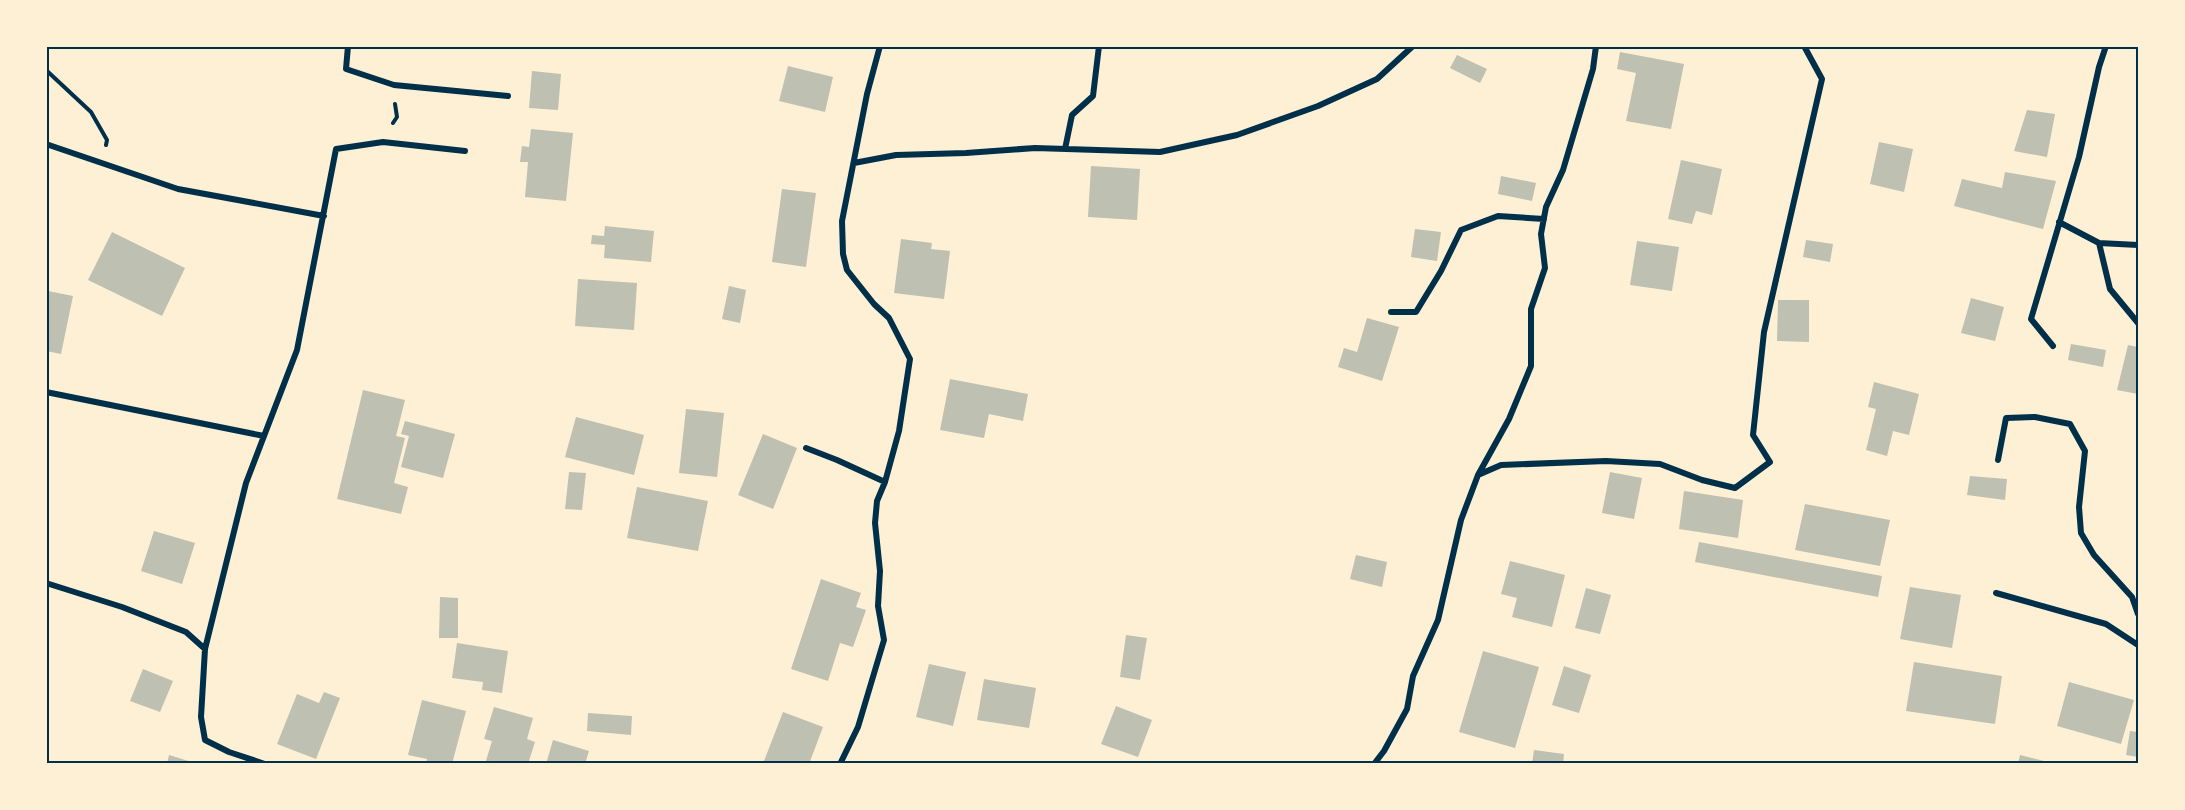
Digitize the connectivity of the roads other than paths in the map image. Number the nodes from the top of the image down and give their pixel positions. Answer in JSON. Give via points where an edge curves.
{"nodes":[{"id":1,"x":348,"y":46,"type":"edge"},
{"id":2,"x":880,"y":46,"type":"edge"},
{"id":3,"x":1099,"y":46,"type":"edge"},
{"id":4,"x":1413,"y":46,"type":"edge"},
{"id":5,"x":1596,"y":46,"type":"edge"},
{"id":6,"x":1804,"y":46,"type":"edge"},
{"id":7,"x":2106,"y":46,"type":"edge"},
{"id":8,"x":508,"y":96,"type":"dead end"},
{"id":9,"x":46,"y":144,"type":"edge"},
{"id":10,"x":1065,"y":149,"type":"junction"},
{"id":11,"x":465,"y":151,"type":"dead end"},
{"id":12,"x":854,"y":163,"type":"junction"},
{"id":13,"x":324,"y":216,"type":"junction"},
{"id":14,"x":1544,"y":219,"type":"junction"},
{"id":15,"x":2060,"y":222,"type":"junction"},
{"id":16,"x":2099,"y":243,"type":"junction"},
{"id":17,"x":2139,"y":245,"type":"edge"},
{"id":18,"x":1391,"y":312,"type":"dead end"},
{"id":19,"x":2139,"y":323,"type":"edge"},
{"id":20,"x":2053,"y":346,"type":"dead end"},
{"id":21,"x":46,"y":392,"type":"edge"},
{"id":22,"x":264,"y":436,"type":"junction"},
{"id":23,"x":806,"y":448,"type":"dead end"},
{"id":24,"x":1998,"y":460,"type":"dead end"},
{"id":25,"x":1478,"y":475,"type":"junction"},
{"id":26,"x":885,"y":482,"type":"junction"},
{"id":27,"x":46,"y":583,"type":"edge"},
{"id":28,"x":1996,"y":593,"type":"dead end"},
{"id":29,"x":2139,"y":614,"type":"edge"},
{"id":30,"x":2139,"y":645,"type":"edge"},
{"id":31,"x":205,"y":649,"type":"junction"},
{"id":32,"x":265,"y":764,"type":"edge"},
{"id":33,"x":840,"y":764,"type":"edge"},
{"id":34,"x":1374,"y":764,"type":"edge"}],
"edges":[{"from":1,"to":8,"type":"street","via":[[346,69],[394,86]]},
{"from":2,"to":12,"type":"street"},
{"from":3,"to":10,"type":"street","via":[[1093,96],[1072,115]]},
{"from":4,"to":10,"type":"street","via":[[1377,79],[1318,106],[1237,135],[1160,152]]},
{"from":5,"to":14,"type":"street","via":[[1593,69],[1563,170]]},
{"from":6,"to":25,"type":"street","via":[[1822,79],[1764,332],[1753,435],[1770,462],[1735,488],[1660,464],[1606,461],[1501,465]]},
{"from":7,"to":15,"type":"street"},
{"from":9,"to":13,"type":"street","via":[[178,189]]},
{"from":10,"to":12,"type":"street","via":[[896,155]]},
{"from":11,"to":13,"type":"street","via":[[383,142],[336,149]]},
{"from":12,"to":26,"type":"street","via":[[842,221],[847,270],[889,318],[910,359],[899,431]]},
{"from":13,"to":22,"type":"street","via":[[297,350]]},
{"from":14,"to":18,"type":"street","via":[[1498,216],[1461,230],[1416,312]]},
{"from":14,"to":25,"type":"street","via":[[1541,234],[1545,268],[1531,309],[1531,366],[1509,419]]},
{"from":15,"to":16,"type":"street"},
{"from":15,"to":20,"type":"street","via":[[2031,319]]},
{"from":16,"to":17,"type":"street"},
{"from":16,"to":19,"type":"street","via":[[2110,289]]},
{"from":21,"to":22,"type":"street"},
{"from":22,"to":31,"type":"street","via":[[246,483]]},
{"from":23,"to":26,"type":"street"},
{"from":24,"to":29,"type":"street","via":[[2006,418],[2035,417],[2070,424],[2085,451],[2079,507],[2081,533],[2094,555],[2132,597]]},
{"from":25,"to":34,"type":"street","via":[[1461,520],[1438,620],[1413,676],[1407,709]]},
{"from":26,"to":33,"type":"street","via":[[877,501],[875,523],[880,571],[878,606],[884,640],[858,728]]},
{"from":27,"to":31,"type":"street","via":[[186,632]]},
{"from":28,"to":30,"type":"street","via":[[2106,624]]},
{"from":31,"to":32,"type":"street","via":[[201,717],[205,740]]}]}
